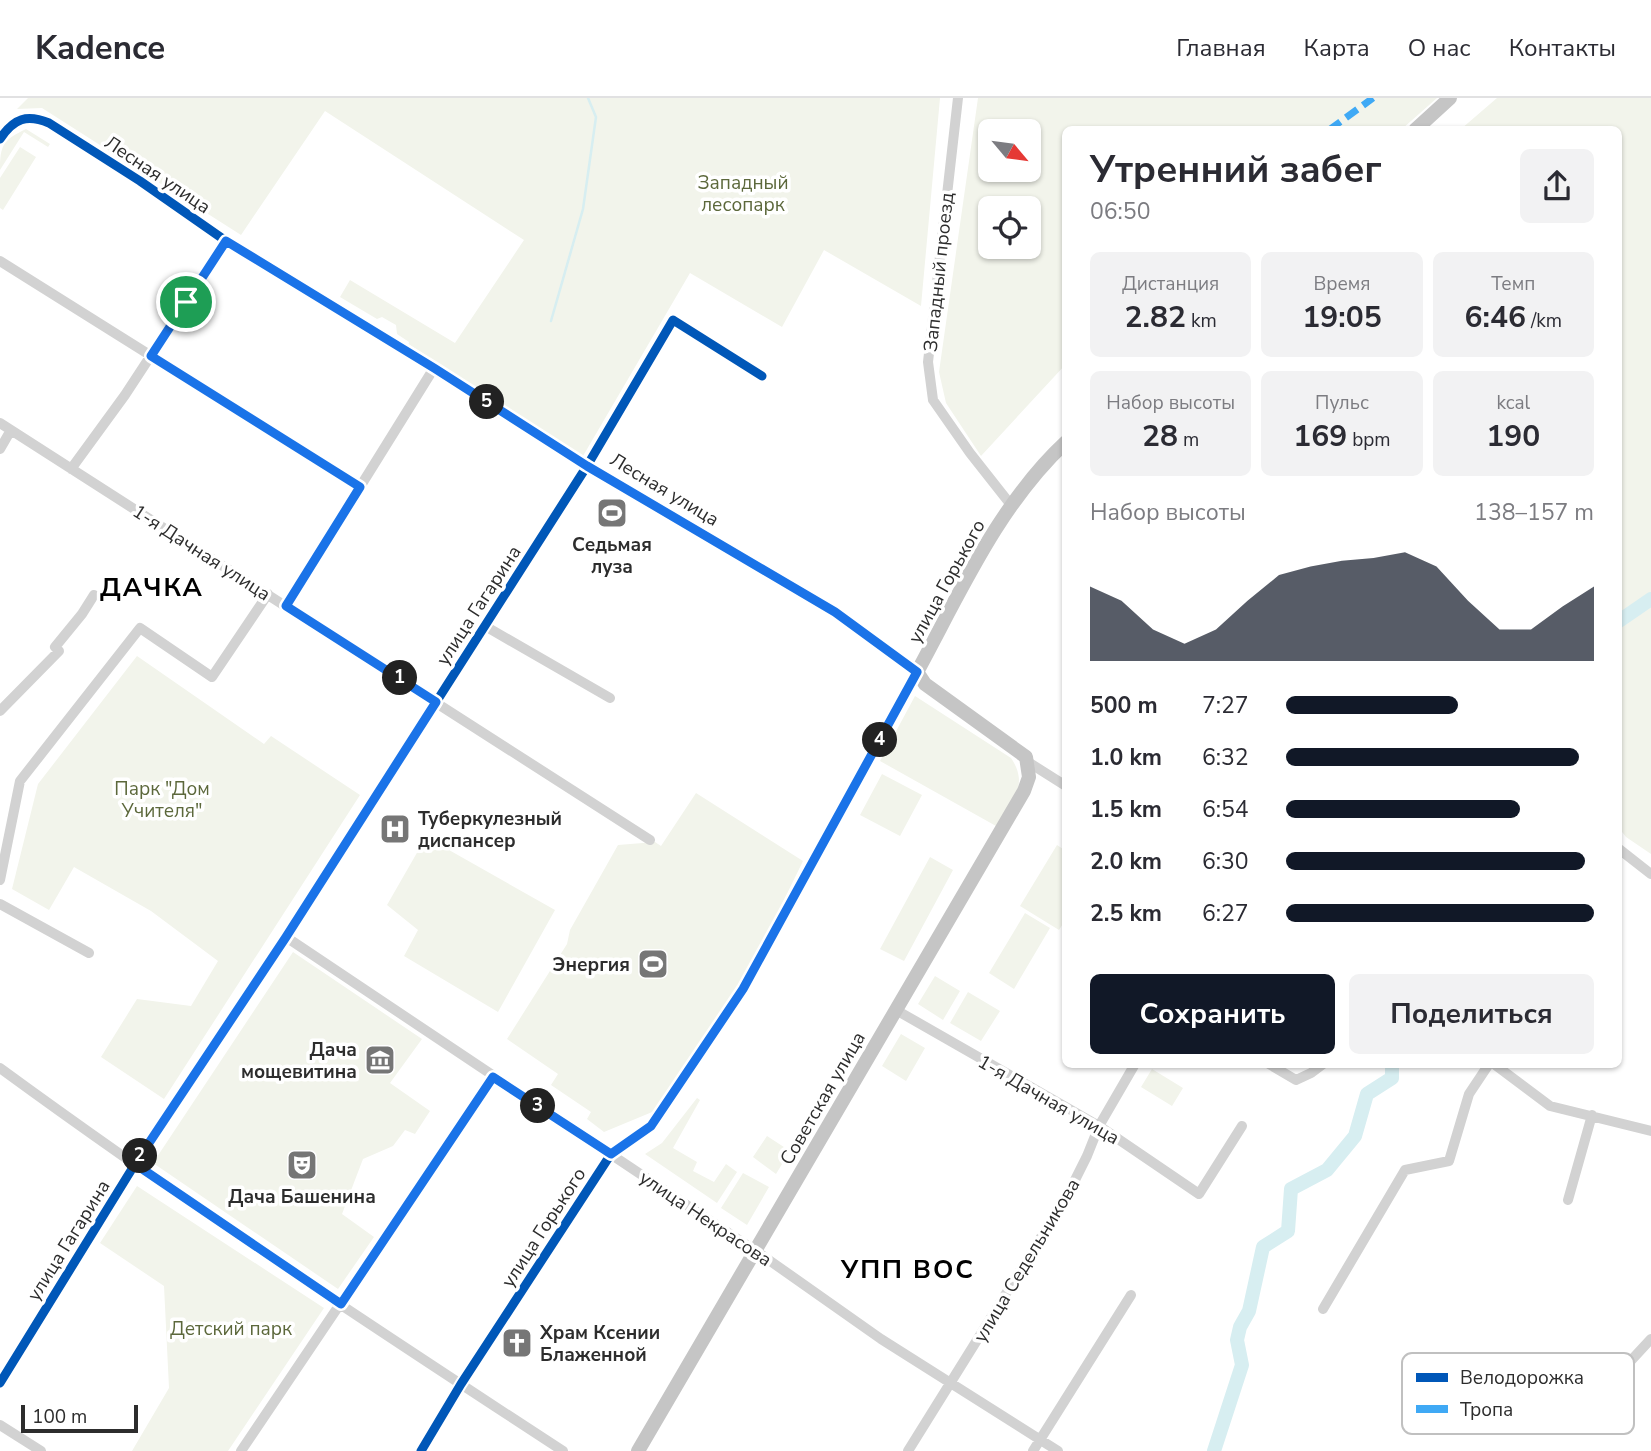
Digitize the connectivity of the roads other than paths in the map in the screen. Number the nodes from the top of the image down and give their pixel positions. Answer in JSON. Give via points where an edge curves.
{"nodes":[{"id":1,"x":958,"y":98,"type":"edge"},
{"id":2,"x":1450,"y":98,"type":"edge"},
{"id":3,"x":1419,"y":126,"type":"edge"},
{"id":4,"x":0,"y":139,"type":"edge"},
{"id":5,"x":226,"y":241,"type":"junction"},
{"id":6,"x":0,"y":261,"type":"edge"},
{"id":7,"x":151,"y":356,"type":"junction"},
{"id":8,"x":434,"y":368,"type":"junction"},
{"id":9,"x":762,"y":376,"type":"dead end"},
{"id":10,"x":0,"y":423,"type":"edge"},
{"id":11,"x":11,"y":430,"type":"junction"},
{"id":12,"x":1062,"y":446,"type":"edge"},
{"id":13,"x":0,"y":449,"type":"edge"},
{"id":14,"x":587,"y":466,"type":"junction"},
{"id":15,"x":71,"y":469,"type":"junction"},
{"id":16,"x":360,"y":487,"type":"junction"},
{"id":17,"x":1011,"y":505,"type":"junction"},
{"id":18,"x":94,"y":594,"type":"dead end"},
{"id":19,"x":268,"y":594,"type":"junction"},
{"id":20,"x":286,"y":606,"type":"junction"},
{"id":21,"x":485,"y":626,"type":"junction"},
{"id":22,"x":917,"y":672,"type":"junction"},
{"id":23,"x":610,"y":698,"type":"dead end"},
{"id":24,"x":436,"y":702,"type":"junction"},
{"id":25,"x":0,"y":711,"type":"edge"},
{"id":26,"x":1028,"y":762,"type":"junction"},
{"id":27,"x":1062,"y":783,"type":"edge"},
{"id":28,"x":650,"y":840,"type":"dead end"},
{"id":29,"x":1622,"y":851,"type":"edge"},
{"id":30,"x":1651,"y":874,"type":"edge"},
{"id":31,"x":0,"y":880,"type":"edge"},
{"id":32,"x":0,"y":904,"type":"edge"},
{"id":33,"x":286,"y":937,"type":"junction"},
{"id":34,"x":89,"y":953,"type":"dead end"},
{"id":35,"x":896,"y":1010,"type":"junction"},
{"id":36,"x":0,"y":1068,"type":"edge"},
{"id":37,"x":1133,"y":1068,"type":"edge"},
{"id":38,"x":1276,"y":1068,"type":"edge"},
{"id":39,"x":1317,"y":1068,"type":"edge"},
{"id":40,"x":1489,"y":1068,"type":"edge"},
{"id":41,"x":1498,"y":1068,"type":"edge"},
{"id":42,"x":493,"y":1077,"type":"junction"},
{"id":43,"x":1592,"y":1115,"type":"junction"},
{"id":44,"x":1098,"y":1126,"type":"junction"},
{"id":45,"x":1242,"y":1126,"type":"dead end"},
{"id":46,"x":1651,"y":1131,"type":"edge"},
{"id":47,"x":611,"y":1154,"type":"junction"},
{"id":48,"x":135,"y":1164,"type":"junction"},
{"id":49,"x":1568,"y":1200,"type":"dead end"},
{"id":50,"x":755,"y":1251,"type":"junction"},
{"id":51,"x":1131,"y":1295,"type":"dead end"},
{"id":52,"x":341,"y":1304,"type":"junction"},
{"id":53,"x":1323,"y":1309,"type":"dead end"},
{"id":54,"x":1651,"y":1339,"type":"edge"},
{"id":55,"x":1634,"y":1357,"type":"edge"},
{"id":56,"x":0,"y":1382,"type":"edge"},
{"id":57,"x":461,"y":1384,"type":"junction"},
{"id":58,"x":950,"y":1384,"type":"junction"},
{"id":59,"x":0,"y":1425,"type":"edge"},
{"id":60,"x":1040,"y":1441,"type":"junction"},
{"id":61,"x":41,"y":1451,"type":"edge"},
{"id":62,"x":241,"y":1451,"type":"edge"},
{"id":63,"x":421,"y":1451,"type":"edge"},
{"id":64,"x":563,"y":1451,"type":"edge"},
{"id":65,"x":638,"y":1451,"type":"edge"},
{"id":66,"x":908,"y":1451,"type":"edge"},
{"id":67,"x":1033,"y":1451,"type":"edge"},
{"id":68,"x":1058,"y":1451,"type":"edge"}],
"edges":[{"from":1,"to":17,"type":"street","name":"Западный проезд","via":[[928,362],[933,400]]},
{"from":2,"to":3,"type":"main road"},
{"from":4,"to":5,"type":"street","name":"Лесная улица","via":[[16,121],[34,117],[49,123]]},
{"from":5,"to":7,"type":"street"},
{"from":5,"to":8,"type":"street","name":"Лесная улица"},
{"from":6,"to":7,"type":"street"},
{"from":7,"to":15,"type":"street"},
{"from":7,"to":16,"type":"street"},
{"from":8,"to":14,"type":"street","name":"Лесная улица"},
{"from":8,"to":16,"type":"street"},
{"from":9,"to":14,"type":"street","name":"улица Гагарина","via":[[673,320]]},
{"from":10,"to":11,"type":"street","name":"1-я Дачная улица"},
{"from":11,"to":13,"type":"street"},
{"from":11,"to":15,"type":"street","name":"1-я Дачная улица"},
{"from":12,"to":17,"type":"main road","name":"улица Горького"},
{"from":14,"to":21,"type":"street","name":"улица Гагарина"},
{"from":14,"to":22,"type":"street","name":"Лесная улица","via":[[835,612]]},
{"from":15,"to":19,"type":"street","name":"1-я Дачная улица"},
{"from":16,"to":20,"type":"street"},
{"from":17,"to":22,"type":"main road","name":"улица Горького"},
{"from":18,"to":25,"type":"street","via":[[55,647],[59,651]]},
{"from":19,"to":20,"type":"street","name":"1-я Дачная улица"},
{"from":19,"to":31,"type":"street","via":[[212,677],[140,628],[20,781]]},
{"from":20,"to":24,"type":"street","name":"1-я Дачная улица"},
{"from":21,"to":23,"type":"street","name":"улица Гагарина"},
{"from":21,"to":24,"type":"street","name":"улица Гагарина"},
{"from":22,"to":26,"type":"main road","name":"Лесная улица","via":[[925,684]]},
{"from":22,"to":47,"type":"street","name":"улица Горького","via":[[743,989],[651,1126]]},
{"from":24,"to":28,"type":"street","name":"1-я Дачная улица"},
{"from":24,"to":33,"type":"street","name":"улица Гагарина"},
{"from":26,"to":27,"type":"street","name":"Лесная улица"},
{"from":26,"to":35,"type":"main road","name":"Советская улица","via":[[1024,791]]},
{"from":29,"to":30,"type":"street"},
{"from":32,"to":34,"type":"street"},
{"from":33,"to":42,"type":"street","name":"улица Некрасова"},
{"from":33,"to":48,"type":"street","name":"улица Гагарина"},
{"from":35,"to":44,"type":"street","name":"1-я Дачная улица"},
{"from":35,"to":50,"type":"main road","name":"Советская улица"},
{"from":36,"to":48,"type":"street"},
{"from":37,"to":44,"type":"street","name":"улица Седельникова"},
{"from":38,"to":39,"type":"street","via":[[1296,1080]]},
{"from":40,"to":53,"type":"street","via":[[1469,1094],[1449,1161],[1405,1170]]},
{"from":41,"to":43,"type":"street","via":[[1550,1106]]},
{"from":42,"to":47,"type":"street","name":"улица Некрасова"},
{"from":42,"to":52,"type":"street"},
{"from":43,"to":46,"type":"street"},
{"from":43,"to":49,"type":"street"},
{"from":44,"to":45,"type":"street","name":"1-я Дачная улица","via":[[1199,1194]]},
{"from":44,"to":58,"type":"street","name":"улица Седельникова","via":[[1068,1194]]},
{"from":47,"to":50,"type":"street","name":"улица Некрасова"},
{"from":47,"to":57,"type":"street","name":"улица Горького"},
{"from":48,"to":52,"type":"street"},
{"from":48,"to":56,"type":"street","name":"улица Гагарина"},
{"from":50,"to":58,"type":"street","name":"улица Некрасова"},
{"from":50,"to":65,"type":"main road","name":"Советская улица"},
{"from":51,"to":60,"type":"street"},
{"from":52,"to":57,"type":"street"},
{"from":52,"to":62,"type":"street"},
{"from":54,"to":55,"type":"street"},
{"from":57,"to":63,"type":"street","name":"улица Горького"},
{"from":57,"to":64,"type":"street"},
{"from":58,"to":60,"type":"street","name":"улица Некрасова"},
{"from":58,"to":66,"type":"street","name":"улица Седельникова"},
{"from":59,"to":61,"type":"street"},
{"from":60,"to":67,"type":"street"},
{"from":60,"to":68,"type":"street","name":"улица Некрасова"}]}
